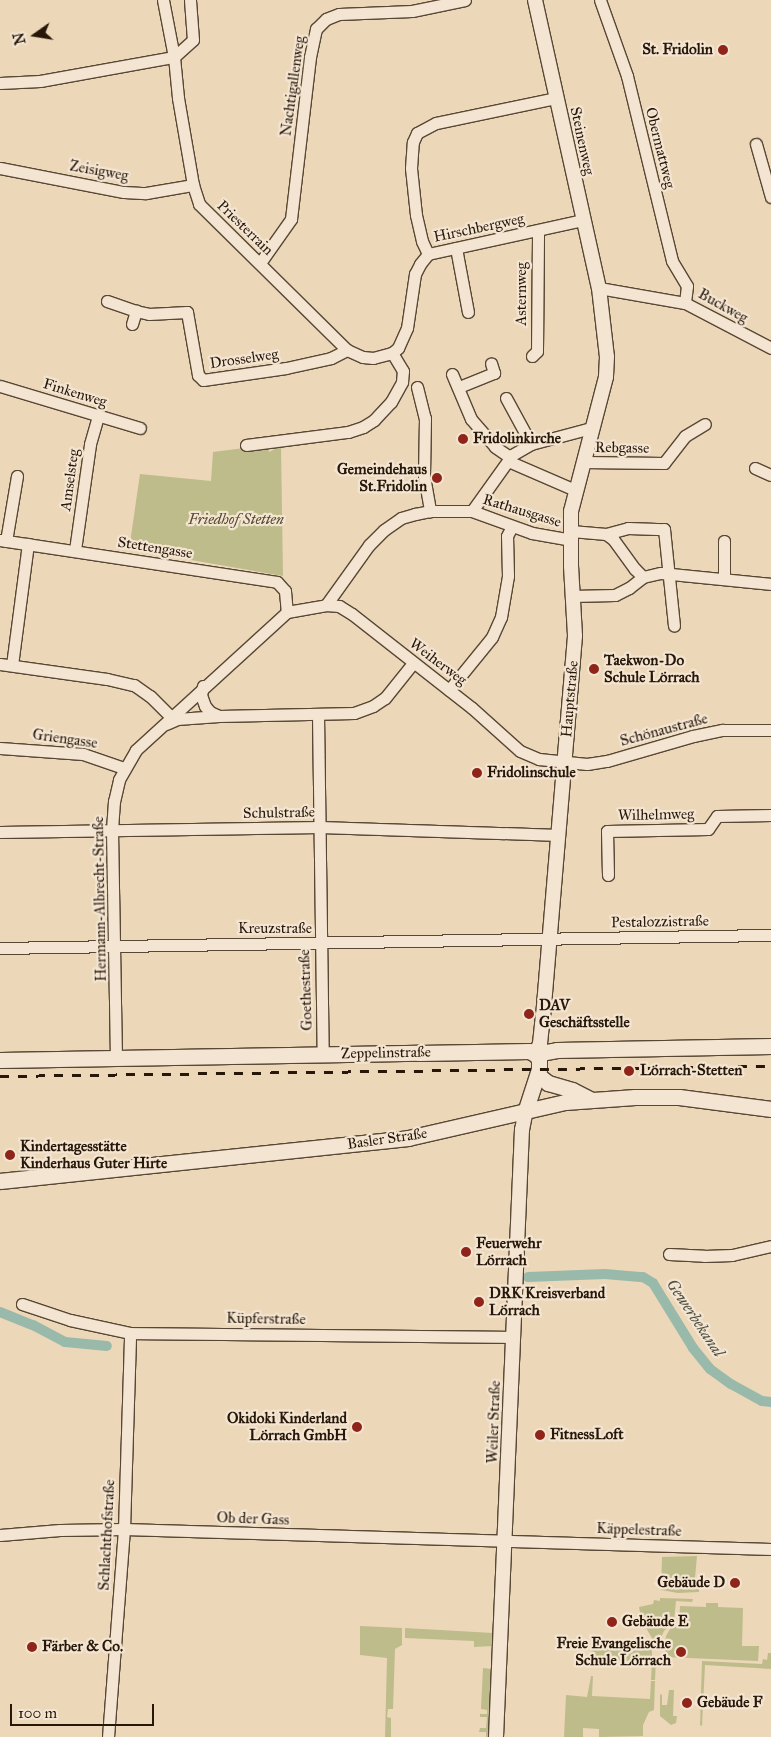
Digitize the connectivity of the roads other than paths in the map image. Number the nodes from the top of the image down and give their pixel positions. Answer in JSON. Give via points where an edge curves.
{"nodes":[{"id":1,"x":163,"y":0,"type":"edge"},
{"id":2,"x":190,"y":0,"type":"edge"},
{"id":3,"x":465,"y":0,"type":"edge"},
{"id":4,"x":535,"y":0,"type":"edge"},
{"id":5,"x":600,"y":0,"type":"edge"},
{"id":6,"x":174,"y":57,"type":"junction"},
{"id":7,"x":0,"y":83,"type":"edge"},
{"id":8,"x":556,"y":98,"type":"junction"},
{"id":9,"x":756,"y":144,"type":"dead end"},
{"id":10,"x":0,"y":168,"type":"edge"},
{"id":11,"x":192,"y":185,"type":"junction"},
{"id":12,"x":771,"y":197,"type":"edge"},
{"id":13,"x":583,"y":220,"type":"junction"},
{"id":14,"x":538,"y":231,"type":"junction"},
{"id":15,"x":456,"y":248,"type":"junction"},
{"id":16,"x":428,"y":254,"type":"junction"},
{"id":17,"x":260,"y":264,"type":"junction"},
{"id":18,"x":599,"y":288,"type":"junction"},
{"id":19,"x":107,"y":301,"type":"dead end"},
{"id":20,"x":685,"y":303,"type":"junction"},
{"id":21,"x":136,"y":312,"type":"junction"},
{"id":22,"x":468,"y":312,"type":"dead end"},
{"id":23,"x":132,"y":324,"type":"dead end"},
{"id":24,"x":771,"y":348,"type":"edge"},
{"id":25,"x":347,"y":350,"type":"junction"},
{"id":26,"x":392,"y":353,"type":"junction"},
{"id":27,"x":532,"y":356,"type":"dead end"},
{"id":28,"x":491,"y":363,"type":"dead end"},
{"id":29,"x":452,"y":374,"type":"dead end"},
{"id":30,"x":0,"y":386,"type":"edge"},
{"id":31,"x":416,"y":387,"type":"dead end"},
{"id":32,"x":459,"y":387,"type":"junction"},
{"id":33,"x":506,"y":398,"type":"dead end"},
{"id":34,"x":98,"y":416,"type":"junction"},
{"id":35,"x":705,"y":424,"type":"dead end"},
{"id":36,"x":140,"y":428,"type":"dead end"},
{"id":37,"x":591,"y":428,"type":"junction"},
{"id":38,"x":531,"y":444,"type":"junction"},
{"id":39,"x":246,"y":445,"type":"dead end"},
{"id":40,"x":509,"y":459,"type":"junction"},
{"id":41,"x":583,"y":462,"type":"junction"},
{"id":42,"x":755,"y":468,"type":"dead end"},
{"id":43,"x":771,"y":475,"type":"edge"},
{"id":44,"x":17,"y":476,"type":"dead end"},
{"id":45,"x":575,"y":490,"type":"junction"},
{"id":46,"x":430,"y":511,"type":"junction"},
{"id":47,"x":472,"y":511,"type":"junction"},
{"id":48,"x":512,"y":526,"type":"junction"},
{"id":49,"x":606,"y":534,"type":"junction"},
{"id":50,"x":570,"y":536,"type":"junction"},
{"id":51,"x":3,"y":541,"type":"edge"},
{"id":52,"x":724,"y":541,"type":"dead end"},
{"id":53,"x":28,"y":544,"type":"junction"},
{"id":54,"x":75,"y":550,"type":"junction"},
{"id":55,"x":670,"y":574,"type":"junction"},
{"id":56,"x":643,"y":577,"type":"junction"},
{"id":57,"x":724,"y":578,"type":"junction"},
{"id":58,"x":771,"y":584,"type":"edge"},
{"id":59,"x":572,"y":596,"type":"junction"},
{"id":60,"x":326,"y":605,"type":"junction"},
{"id":61,"x":287,"y":606,"type":"junction"},
{"id":62,"x":674,"y":625,"type":"dead end"},
{"id":63,"x":413,"y":663,"type":"junction"},
{"id":64,"x":0,"y":664,"type":"edge"},
{"id":65,"x":12,"y":665,"type":"junction"},
{"id":66,"x":203,"y":686,"type":"junction"},
{"id":67,"x":449,"y":690,"type":"junction"},
{"id":68,"x":318,"y":715,"type":"junction"},
{"id":69,"x":219,"y":716,"type":"junction"},
{"id":70,"x":171,"y":717,"type":"junction"},
{"id":71,"x":162,"y":726,"type":"junction"},
{"id":72,"x":771,"y":730,"type":"edge"},
{"id":73,"x":0,"y":748,"type":"edge"},
{"id":74,"x":564,"y":762,"type":"junction"},
{"id":75,"x":124,"y":768,"type":"junction"},
{"id":76,"x":771,"y":815,"type":"edge"},
{"id":77,"x":320,"y":827,"type":"junction"},
{"id":78,"x":112,"y":830,"type":"junction"},
{"id":79,"x":0,"y":832,"type":"edge"},
{"id":80,"x":559,"y":834,"type":"junction"},
{"id":81,"x":608,"y":875,"type":"dead end"},
{"id":82,"x":771,"y":935,"type":"edge"},
{"id":83,"x":550,"y":939,"type":"junction"},
{"id":84,"x":320,"y":944,"type":"junction"},
{"id":85,"x":115,"y":945,"type":"junction"},
{"id":86,"x":0,"y":948,"type":"edge"},
{"id":87,"x":771,"y":1046,"type":"edge"},
{"id":88,"x":323,"y":1054,"type":"junction"},
{"id":89,"x":535,"y":1054,"type":"junction"},
{"id":90,"x":116,"y":1059,"type":"junction"},
{"id":91,"x":0,"y":1060,"type":"edge"},
{"id":92,"x":538,"y":1075,"type":"junction"},
{"id":93,"x":592,"y":1100,"type":"junction"},
{"id":94,"x":771,"y":1109,"type":"edge"},
{"id":95,"x":526,"y":1110,"type":"junction"},
{"id":96,"x":0,"y":1181,"type":"edge"},
{"id":97,"x":771,"y":1246,"type":"edge"},
{"id":98,"x":669,"y":1254,"type":"dead end"},
{"id":99,"x":22,"y":1304,"type":"dead end"},
{"id":100,"x":130,"y":1333,"type":"junction"},
{"id":101,"x":513,"y":1337,"type":"junction"},
{"id":102,"x":124,"y":1529,"type":"junction"},
{"id":103,"x":0,"y":1535,"type":"edge"},
{"id":104,"x":506,"y":1541,"type":"junction"},
{"id":105,"x":771,"y":1549,"type":"edge"},
{"id":106,"x":108,"y":1737,"type":"edge"},
{"id":107,"x":496,"y":1737,"type":"edge"}],
"edges":[{"from":1,"to":6,"type":"street","name":"Priesterrain"},
{"from":2,"to":6,"type":"street","via":[[193,40]]},
{"from":3,"to":17,"type":"street","name":"Nachtigallenweg","via":[[412,11],[339,14],[316,29],[290,219]]},
{"from":4,"to":8,"type":"street","name":"Steinenweg"},
{"from":5,"to":20,"type":"street","name":"Obermattweg","via":[[627,76],[672,261],[687,286]]},
{"from":6,"to":7,"type":"street","via":[[40,81]]},
{"from":6,"to":11,"type":"street","name":"Priesterrain"},
{"from":8,"to":13,"type":"street","name":"Steinenweg"},
{"from":8,"to":16,"type":"street","via":[[436,123],[417,133],[411,168],[416,215]]},
{"from":9,"to":12,"type":"street"},
{"from":10,"to":11,"type":"street","name":"Zeisigweg","via":[[124,192],[146,193]]},
{"from":11,"to":17,"type":"street","name":"Priesterrain","via":[[199,204]]},
{"from":13,"to":14,"type":"street","name":"Hirschbergweg"},
{"from":13,"to":18,"type":"street","name":"Steinenweg"},
{"from":14,"to":15,"type":"street","name":"Hirschbergweg"},
{"from":14,"to":27,"type":"street","name":"Asternweg","via":[[537,351]]},
{"from":15,"to":16,"type":"street","name":"Hirschbergweg"},
{"from":15,"to":22,"type":"street"},
{"from":16,"to":26,"type":"street","name":"Hirschbergweg","via":[[415,274],[404,339]]},
{"from":17,"to":25,"type":"street","name":"Priesterrain"},
{"from":18,"to":20,"type":"street","name":"Buckweg"},
{"from":18,"to":37,"type":"street","name":"Hauptstraße","via":[[607,364]]},
{"from":19,"to":21,"type":"street","name":"Drosselweg"},
{"from":20,"to":24,"type":"street","name":"Buckweg"},
{"from":21,"to":23,"type":"street"},
{"from":21,"to":25,"type":"street","name":"Drosselweg","via":[[186,312],[198,375],[203,380],[286,368],[331,358]]},
{"from":25,"to":26,"type":"street","name":"Priesterrain","via":[[363,357]]},
{"from":26,"to":39,"type":"street","via":[[403,371],[402,382],[391,402],[363,427],[322,436]]},
{"from":28,"to":32,"type":"street","via":[[494,373]]},
{"from":29,"to":32,"type":"street"},
{"from":30,"to":34,"type":"street","name":"Finkenweg"},
{"from":31,"to":46,"type":"street","via":[[425,418],[424,476]]},
{"from":32,"to":40,"type":"street","via":[[471,419]]},
{"from":33,"to":38,"type":"street"},
{"from":34,"to":36,"type":"street","name":"Finkenweg"},
{"from":34,"to":54,"type":"street","name":"Amselsteg","via":[[90,444]]},
{"from":35,"to":41,"type":"street","name":"Rebgasse","via":[[685,436],[664,463]]},
{"from":37,"to":38,"type":"street"},
{"from":37,"to":41,"type":"street","name":"Hauptstraße"},
{"from":38,"to":40,"type":"street"},
{"from":40,"to":45,"type":"street"},
{"from":40,"to":47,"type":"street"},
{"from":41,"to":45,"type":"street","name":"Hauptstraße"},
{"from":42,"to":43,"type":"street"},
{"from":44,"to":51,"type":"street","name":"Stettengasse"},
{"from":45,"to":50,"type":"street","name":"Hauptstraße"},
{"from":46,"to":47,"type":"street","name":"Rathausgasse"},
{"from":46,"to":60,"type":"street","name":"Rathausgasse","via":[[401,518],[384,530],[369,545]]},
{"from":47,"to":48,"type":"street","name":"Rathausgasse"},
{"from":48,"to":50,"type":"street","name":"Rathausgasse"},
{"from":48,"to":67,"type":"street","via":[[507,536],[508,576],[501,617],[492,637]]},
{"from":49,"to":50,"type":"street","name":"Rathausgasse"},
{"from":49,"to":55,"type":"street","name":"Rathausgasse","via":[[628,528],[664,529]]},
{"from":49,"to":56,"type":"street"},
{"from":50,"to":59,"type":"street","name":"Hauptstraße"},
{"from":51,"to":53,"type":"street","name":"Stettengasse"},
{"from":52,"to":57,"type":"street"},
{"from":53,"to":54,"type":"street","name":"Stettengasse"},
{"from":53,"to":65,"type":"street"},
{"from":54,"to":61,"type":"street","name":"Stettengasse","via":[[277,582],[285,591]]},
{"from":55,"to":56,"type":"street"},
{"from":55,"to":57,"type":"street"},
{"from":55,"to":62,"type":"street"},
{"from":56,"to":59,"type":"street","via":[[615,595]]},
{"from":57,"to":58,"type":"street"},
{"from":59,"to":74,"type":"street","name":"Hauptstraße","via":[[575,636]]},
{"from":60,"to":61,"type":"street","name":"Weiherweg"},
{"from":60,"to":63,"type":"street","name":"Weiherweg","via":[[339,606],[352,614]]},
{"from":61,"to":66,"type":"street","name":"Hermann-Albrecht-Straße"},
{"from":63,"to":67,"type":"street","name":"Weiherweg"},
{"from":63,"to":68,"type":"street","via":[[385,698],[373,706],[354,713]]},
{"from":64,"to":65,"type":"street"},
{"from":65,"to":70,"type":"street","via":[[134,686],[150,696]]},
{"from":66,"to":69,"type":"street","via":[[201,696],[205,706]]},
{"from":66,"to":70,"type":"street","name":"Hermann-Albrecht-Straße"},
{"from":67,"to":74,"type":"street","name":"Weiherweg","via":[[529,756]]},
{"from":68,"to":69,"type":"street"},
{"from":68,"to":77,"type":"street","name":"Goethestraße"},
{"from":69,"to":71,"type":"street","via":[[177,719]]},
{"from":70,"to":71,"type":"street","name":"Hermann-Albrecht-Straße"},
{"from":71,"to":75,"type":"street","name":"Hermann-Albrecht-Straße","via":[[136,750]]},
{"from":72,"to":74,"type":"street","name":"Schönaustraße","via":[[722,730],[607,761],[587,764]]},
{"from":73,"to":75,"type":"street","name":"Griengasse","via":[[83,754]]},
{"from":74,"to":80,"type":"street","name":"Hauptstraße"},
{"from":75,"to":78,"type":"street","name":"Hermann-Albrecht-Straße","via":[[114,801]]},
{"from":76,"to":81,"type":"street","name":"Wilhelmweg","via":[[717,816],[708,830],[608,831]]},
{"from":77,"to":78,"type":"street","name":"Schulstraße"},
{"from":77,"to":80,"type":"street","name":"Schulstraße"},
{"from":77,"to":84,"type":"street","name":"Goethestraße"},
{"from":78,"to":79,"type":"street","name":"Schulstraße"},
{"from":78,"to":85,"type":"street","name":"Hermann-Albrecht-Straße"},
{"from":80,"to":83,"type":"street","name":"Hauptstraße"},
{"from":82,"to":83,"type":"street","name":"Pestalozzistraße"},
{"from":83,"to":84,"type":"street","name":"Kreuzstraße"},
{"from":83,"to":89,"type":"street","name":"Hauptstraße","via":[[540,1044]]},
{"from":84,"to":85,"type":"street","name":"Kreuzstraße"},
{"from":84,"to":88,"type":"street","name":"Goethestraße"},
{"from":85,"to":86,"type":"street","name":"Kreuzstraße"},
{"from":85,"to":90,"type":"street","name":"Hermann-Albrecht-Straße"},
{"from":87,"to":89,"type":"main road","name":"Zeppelinstraße","via":[[556,1050]]},
{"from":88,"to":89,"type":"main road","name":"Zeppelinstraße"},
{"from":88,"to":90,"type":"main road","name":"Zeppelinstraße"},
{"from":89,"to":92,"type":"main road","name":"Hauptstraße","via":[[539,1059]]},
{"from":90,"to":91,"type":"main road","name":"Zeppelinstraße"},
{"from":92,"to":93,"type":"main road","via":[[548,1083]]},
{"from":92,"to":95,"type":"main road","name":"Hauptstraße"},
{"from":93,"to":94,"type":"main road","name":"Basler Straße","via":[[687,1098]]},
{"from":93,"to":95,"type":"main road","name":"Basler Straße"},
{"from":95,"to":96,"type":"main road","name":"Basler Straße","via":[[408,1138]]},
{"from":95,"to":101,"type":"street","name":"Weiler Straße","via":[[522,1130]]},
{"from":97,"to":98,"type":"street","via":[[732,1255]]},
{"from":99,"to":100,"type":"street","name":"Küpferstraße","via":[[70,1320]]},
{"from":100,"to":101,"type":"street","name":"Küpferstraße"},
{"from":100,"to":102,"type":"street","name":"Schlachthofstraße"},
{"from":101,"to":104,"type":"street","name":"Weiler Straße"},
{"from":102,"to":103,"type":"street","name":"Ob der Gass"},
{"from":102,"to":104,"type":"street","name":"Ob der Gass"},
{"from":102,"to":106,"type":"street","name":"Schlachthofstraße"},
{"from":104,"to":105,"type":"street","name":"Käppelestraße"},
{"from":104,"to":107,"type":"street","name":"Weiler Straße"}]}
